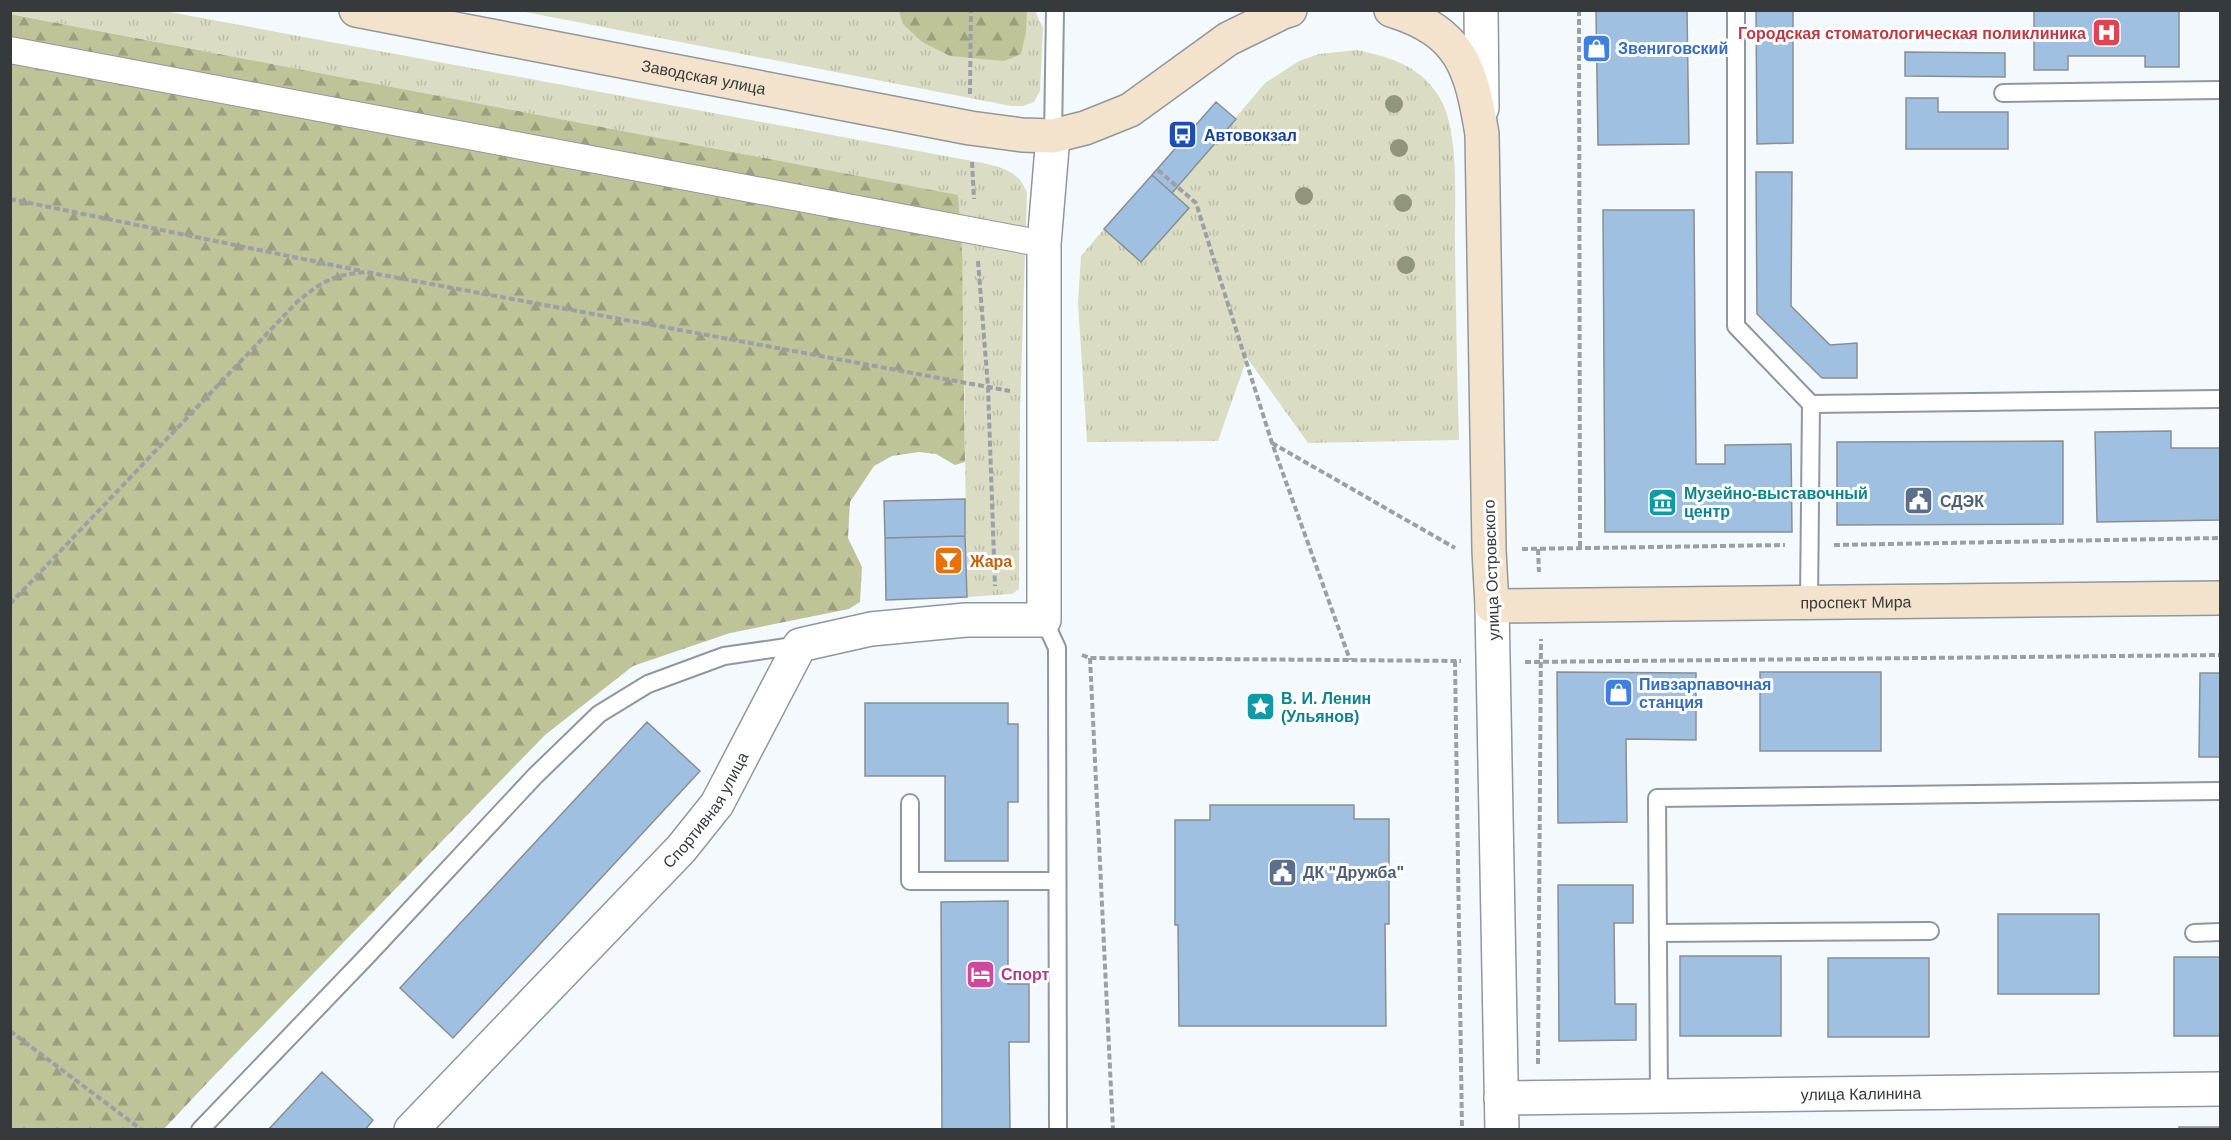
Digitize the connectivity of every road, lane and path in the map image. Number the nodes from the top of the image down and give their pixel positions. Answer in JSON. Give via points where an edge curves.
{"nodes":[{"id":1,"x":356,"y":10,"type":"edge"},
{"id":2,"x":971,"y":10,"type":"edge"},
{"id":3,"x":1055,"y":10,"type":"edge"},
{"id":4,"x":1243,"y":10,"type":"edge"},
{"id":5,"x":1290,"y":10,"type":"edge"},
{"id":6,"x":1391,"y":10,"type":"edge"},
{"id":7,"x":1481,"y":10,"type":"edge"},
{"id":8,"x":1579,"y":10,"type":"edge"},
{"id":9,"x":1736,"y":10,"type":"edge"},
{"id":10,"x":1228,"y":39,"type":"junction"},
{"id":11,"x":10,"y":50,"type":"edge"},
{"id":12,"x":2220,"y":90,"type":"edge"},
{"id":13,"x":2003,"y":93,"type":"dead end"},
{"id":14,"x":970,"y":128,"type":"junction"},
{"id":15,"x":1482,"y":134,"type":"junction"},
{"id":16,"x":1053,"y":136,"type":"junction"},
{"id":17,"x":1158,"y":170,"type":"dead end"},
{"id":18,"x":10,"y":199,"type":"edge"},
{"id":19,"x":976,"y":231,"type":"junction"},
{"id":20,"x":1044,"y":244,"type":"junction"},
{"id":21,"x":366,"y":272,"type":"junction"},
{"id":22,"x":988,"y":387,"type":"junction"},
{"id":23,"x":1044,"y":396,"type":"junction"},
{"id":24,"x":2220,"y":399,"type":"edge"},
{"id":25,"x":1811,"y":404,"type":"junction"},
{"id":26,"x":1272,"y":442,"type":"junction"},
{"id":27,"x":2220,"y":538,"type":"edge"},
{"id":28,"x":1810,"y":545,"type":"junction"},
{"id":29,"x":1580,"y":547,"type":"junction"},
{"id":30,"x":1489,"y":550,"type":"junction"},
{"id":31,"x":2220,"y":598,"type":"edge"},
{"id":32,"x":1809,"y":602,"type":"junction"},
{"id":33,"x":10,"y":604,"type":"edge"},
{"id":34,"x":1492,"y":606,"type":"junction"},
{"id":35,"x":995,"y":619,"type":"junction"},
{"id":36,"x":1044,"y":620,"type":"junction"},
{"id":37,"x":800,"y":645,"type":"junction"},
{"id":38,"x":2220,"y":656,"type":"edge"},
{"id":39,"x":1350,"y":660,"type":"junction"},
{"id":40,"x":1542,"y":662,"type":"junction"},
{"id":41,"x":1494,"y":663,"type":"junction"},
{"id":42,"x":2220,"y":791,"type":"edge"},
{"id":43,"x":910,"y":803,"type":"dead end"},
{"id":44,"x":1056,"y":881,"type":"junction"},
{"id":45,"x":1930,"y":931,"type":"dead end"},
{"id":46,"x":2220,"y":932,"type":"edge"},
{"id":47,"x":1658,"y":933,"type":"junction"},
{"id":48,"x":2193,"y":933,"type":"dead end"},
{"id":49,"x":10,"y":1031,"type":"edge"},
{"id":50,"x":2220,"y":1089,"type":"edge"},
{"id":51,"x":1659,"y":1097,"type":"junction"},
{"id":52,"x":1538,"y":1098,"type":"junction"},
{"id":53,"x":1502,"y":1114,"type":"edge"},
{"id":54,"x":142,"y":1130,"type":"edge"},
{"id":55,"x":200,"y":1130,"type":"edge"},
{"id":56,"x":411,"y":1130,"type":"edge"},
{"id":57,"x":1058,"y":1130,"type":"edge"},
{"id":58,"x":1113,"y":1130,"type":"edge"},
{"id":59,"x":1462,"y":1130,"type":"edge"}],
"edges":[{"from":1,"to":14,"type":"main road","name":"Заводская улица"},
{"from":2,"to":14,"type":"path"},
{"from":3,"to":16,"type":"lane"},
{"from":4,"to":10,"type":"street"},
{"from":5,"to":10,"type":"main road","name":"Заводская улица"},
{"from":6,"to":15,"type":"main road","via":[[1423,22],[1464,60],[1472,79]]},
{"from":7,"to":15,"type":"street","name":"улица Островского"},
{"from":8,"to":29,"type":"path"},
{"from":9,"to":25,"type":"lane","via":[[1736,326]]},
{"from":10,"to":16,"type":"main road","name":"Заводская улица","via":[[1130,111]]},
{"from":11,"to":19,"type":"street"},
{"from":12,"to":13,"type":"lane"},
{"from":14,"to":16,"type":"main road","name":"Заводская улица"},
{"from":14,"to":19,"type":"path"},
{"from":15,"to":30,"type":"main road","name":"улица Островского"},
{"from":16,"to":20,"type":"street"},
{"from":17,"to":26,"type":"path","via":[[1196,203]]},
{"from":18,"to":21,"type":"path"},
{"from":19,"to":20,"type":"street"},
{"from":19,"to":22,"type":"path"},
{"from":20,"to":23,"type":"street"},
{"from":21,"to":22,"type":"path"},
{"from":21,"to":33,"type":"path","via":[[342,274],[321,283],[298,301]]},
{"from":22,"to":23,"type":"path"},
{"from":22,"to":35,"type":"path"},
{"from":23,"to":36,"type":"street"},
{"from":24,"to":25,"type":"lane"},
{"from":25,"to":28,"type":"lane"},
{"from":26,"to":30,"type":"path","via":[[1457,549]]},
{"from":26,"to":39,"type":"path"},
{"from":27,"to":28,"type":"path"},
{"from":28,"to":29,"type":"path"},
{"from":28,"to":32,"type":"lane"},
{"from":29,"to":30,"type":"path"},
{"from":30,"to":34,"type":"main road","name":"улица Островского"},
{"from":31,"to":32,"type":"main road","name":"проспект Мира"},
{"from":32,"to":34,"type":"main road","name":"проспект Мира"},
{"from":34,"to":41,"type":"street","name":"улица Островского"},
{"from":35,"to":36,"type":"street"},
{"from":35,"to":37,"type":"street","via":[[871,628]]},
{"from":36,"to":44,"type":"lane","via":[[1057,648]]},
{"from":37,"to":55,"type":"lane","via":[[724,656],[648,684],[599,714],[535,776]]},
{"from":37,"to":56,"type":"street","name":"Спортивная улица","via":[[717,804],[681,849]]},
{"from":38,"to":40,"type":"path"},
{"from":39,"to":58,"type":"path","via":[[1090,658]]},
{"from":39,"to":59,"type":"path","via":[[1455,661]]},
{"from":40,"to":41,"type":"path"},
{"from":40,"to":52,"type":"path"},
{"from":41,"to":53,"type":"street","name":"улица Островского"},
{"from":42,"to":47,"type":"lane","via":[[1657,798]]},
{"from":43,"to":44,"type":"lane","via":[[910,881]]},
{"from":44,"to":57,"type":"lane"},
{"from":45,"to":47,"type":"lane"},
{"from":46,"to":48,"type":"lane"},
{"from":47,"to":51,"type":"lane"},
{"from":49,"to":54,"type":"path"},
{"from":50,"to":51,"type":"street","name":"улица Калинина"},
{"from":51,"to":52,"type":"street","name":"улица Калинина"},
{"from":52,"to":53,"type":"street","name":"улица Калинина"}]}
